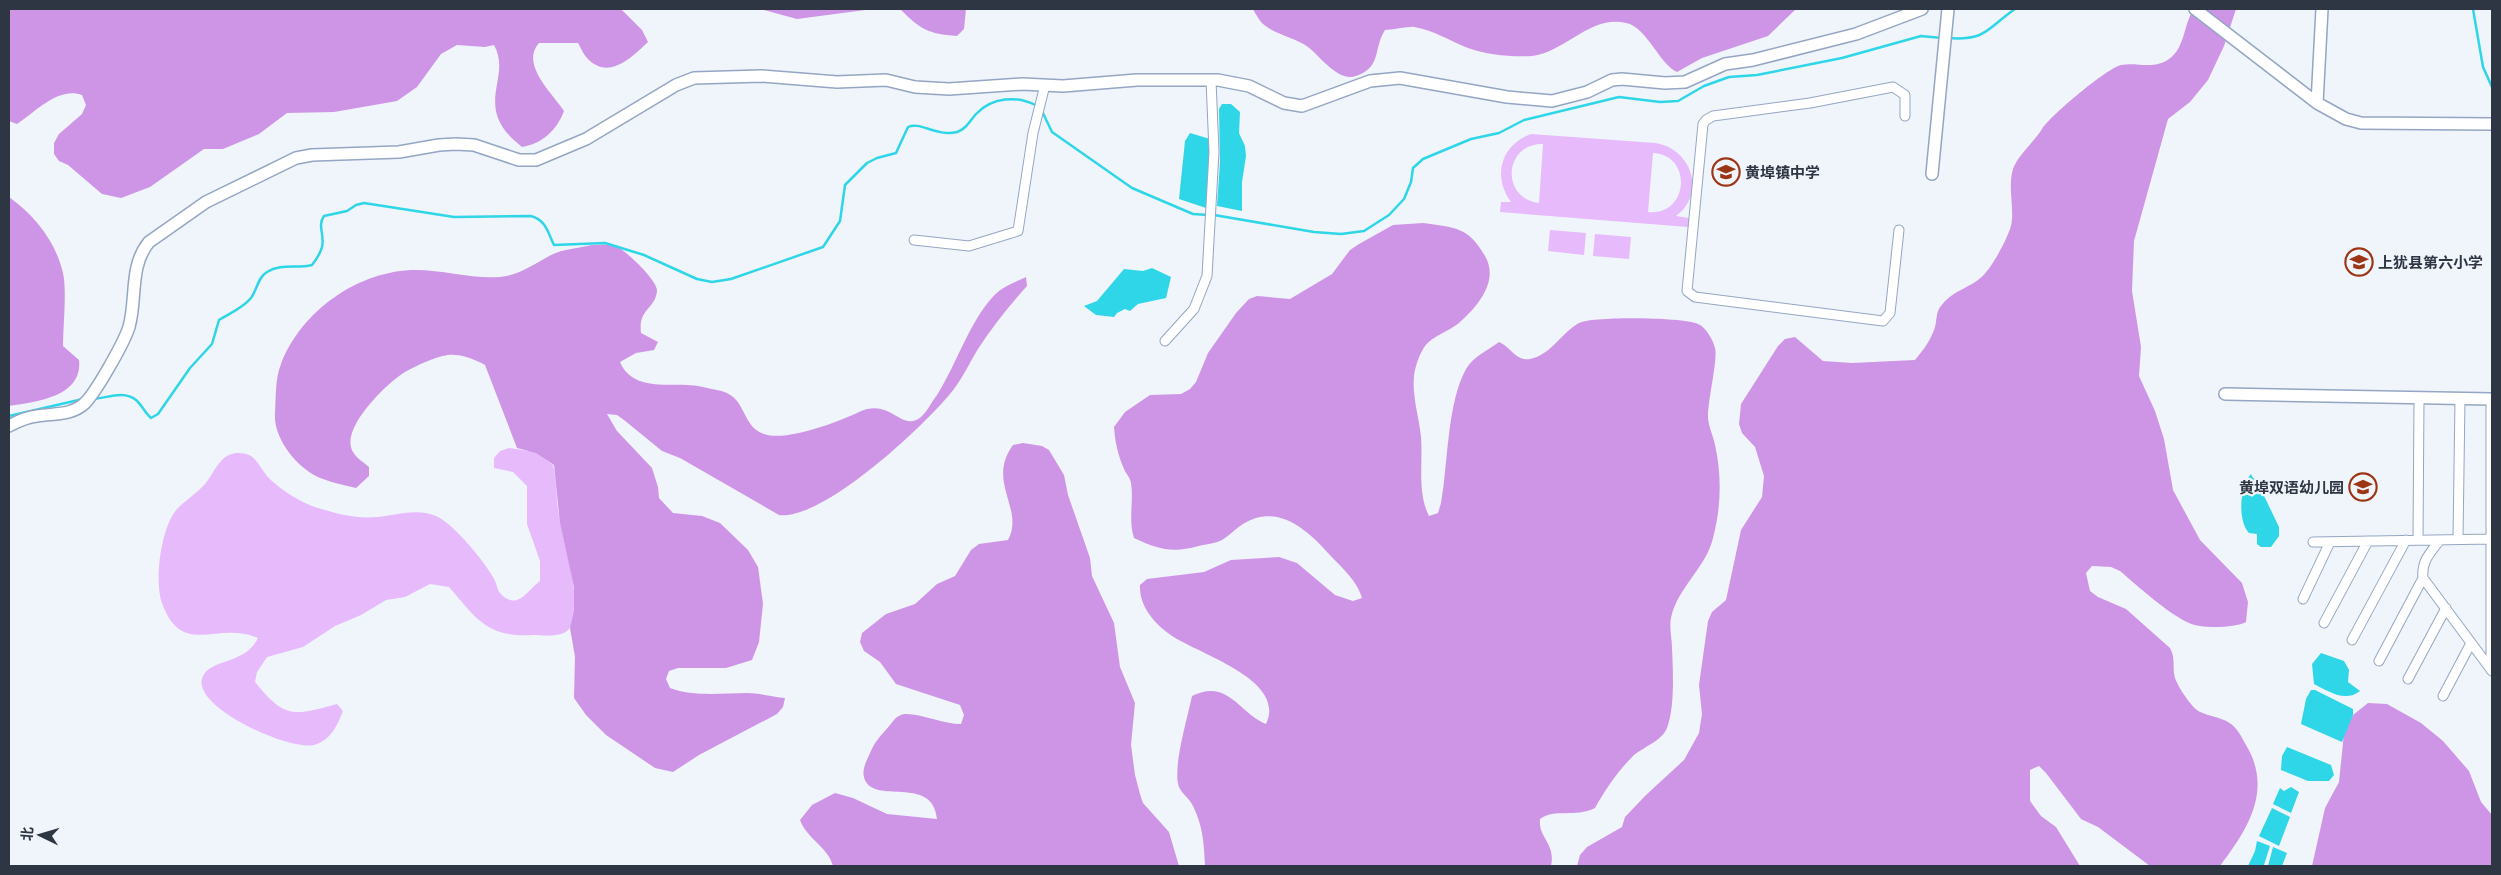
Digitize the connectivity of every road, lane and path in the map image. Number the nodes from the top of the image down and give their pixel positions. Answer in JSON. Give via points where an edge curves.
{"nodes":[{"id":1,"x":1922,"y":9,"type":"edge"},
{"id":2,"x":1948,"y":9,"type":"edge"},
{"id":3,"x":2195,"y":9,"type":"edge"},
{"id":4,"x":2322,"y":9,"type":"edge"},
{"id":5,"x":1211,"y":80,"type":"junction"},
{"id":6,"x":1045,"y":86,"type":"junction"},
{"id":7,"x":2317,"y":103,"type":"junction"},
{"id":8,"x":1905,"y":116,"type":"dead end"},
{"id":9,"x":2492,"y":124,"type":"edge"},
{"id":10,"x":1932,"y":174,"type":"dead end"},
{"id":11,"x":1899,"y":230,"type":"dead end"},
{"id":12,"x":914,"y":240,"type":"dead end"},
{"id":13,"x":1165,"y":341,"type":"dead end"},
{"id":14,"x":2225,"y":394,"type":"dead end"},
{"id":15,"x":2419,"y":398,"type":"junction"},
{"id":16,"x":2460,"y":399,"type":"junction"},
{"id":17,"x":2491,"y":399,"type":"edge"},
{"id":18,"x":9,"y":426,"type":"edge"},
{"id":19,"x":2458,"y":539,"type":"junction"},
{"id":20,"x":2492,"y":539,"type":"edge"},
{"id":21,"x":2406,"y":540,"type":"junction"},
{"id":22,"x":2418,"y":540,"type":"junction"},
{"id":23,"x":2440,"y":540,"type":"junction"},
{"id":24,"x":2368,"y":541,"type":"junction"},
{"id":25,"x":2313,"y":542,"type":"dead end"},
{"id":26,"x":2330,"y":542,"type":"junction"},
{"id":27,"x":2424,"y":578,"type":"junction"},
{"id":28,"x":2303,"y":599,"type":"dead end"},
{"id":29,"x":2446,"y":608,"type":"junction"},
{"id":30,"x":2324,"y":623,"type":"dead end"},
{"id":31,"x":2352,"y":640,"type":"dead end"},
{"id":32,"x":2471,"y":643,"type":"junction"},
{"id":33,"x":2379,"y":661,"type":"dead end"},
{"id":34,"x":2492,"y":671,"type":"edge"},
{"id":35,"x":2408,"y":679,"type":"dead end"},
{"id":36,"x":2443,"y":696,"type":"dead end"}],
"edges":[{"from":1,"to":5,"type":"street","via":[[1856,34],[1725,64],[1685,82],[1612,80],[1587,92],[1552,101],[1393,78],[1351,87],[1302,106],[1284,103],[1240,83]]},
{"from":2,"to":10,"type":"street"},
{"from":3,"to":7,"type":"street"},
{"from":4,"to":7,"type":"street"},
{"from":5,"to":6,"type":"street","via":[[1137,80]]},
{"from":5,"to":13,"type":"street","via":[[1214,152],[1207,276],[1194,309]]},
{"from":6,"to":12,"type":"street","via":[[1033,133],[1018,231],[969,246]]},
{"from":6,"to":18,"type":"street","via":[[1022,84],[942,89],[886,80],[837,82],[761,76],[694,78],[676,85],[586,139],[536,160],[519,160],[456,144],[399,152],[296,158],[206,202],[142,250],[129,326],[117,354],[85,404],[64,414],[37,416]]},
{"from":7,"to":9,"type":"street","via":[[2346,119],[2361,123]]},
{"from":8,"to":11,"type":"street","via":[[1905,95],[1893,87],[1810,103],[1713,116],[1706,120],[1703,124],[1688,291],[1695,297],[1883,320],[1890,313]]},
{"from":14,"to":15,"type":"street"},
{"from":15,"to":16,"type":"street"},
{"from":15,"to":22,"type":"street"},
{"from":16,"to":17,"type":"street"},
{"from":16,"to":19,"type":"street"},
{"from":17,"to":20,"type":"street"},
{"from":19,"to":20,"type":"street"},
{"from":19,"to":23,"type":"street"},
{"from":20,"to":34,"type":"street"},
{"from":21,"to":22,"type":"street"},
{"from":21,"to":24,"type":"street"},
{"from":21,"to":31,"type":"street"},
{"from":22,"to":23,"type":"street"},
{"from":23,"to":27,"type":"street","via":[[2425,559],[2422,568]]},
{"from":24,"to":26,"type":"street"},
{"from":24,"to":30,"type":"street"},
{"from":25,"to":26,"type":"street"},
{"from":26,"to":28,"type":"street"},
{"from":27,"to":29,"type":"street"},
{"from":27,"to":33,"type":"street"},
{"from":29,"to":32,"type":"street"},
{"from":29,"to":35,"type":"street"},
{"from":32,"to":34,"type":"street"},
{"from":32,"to":36,"type":"street"}]}
